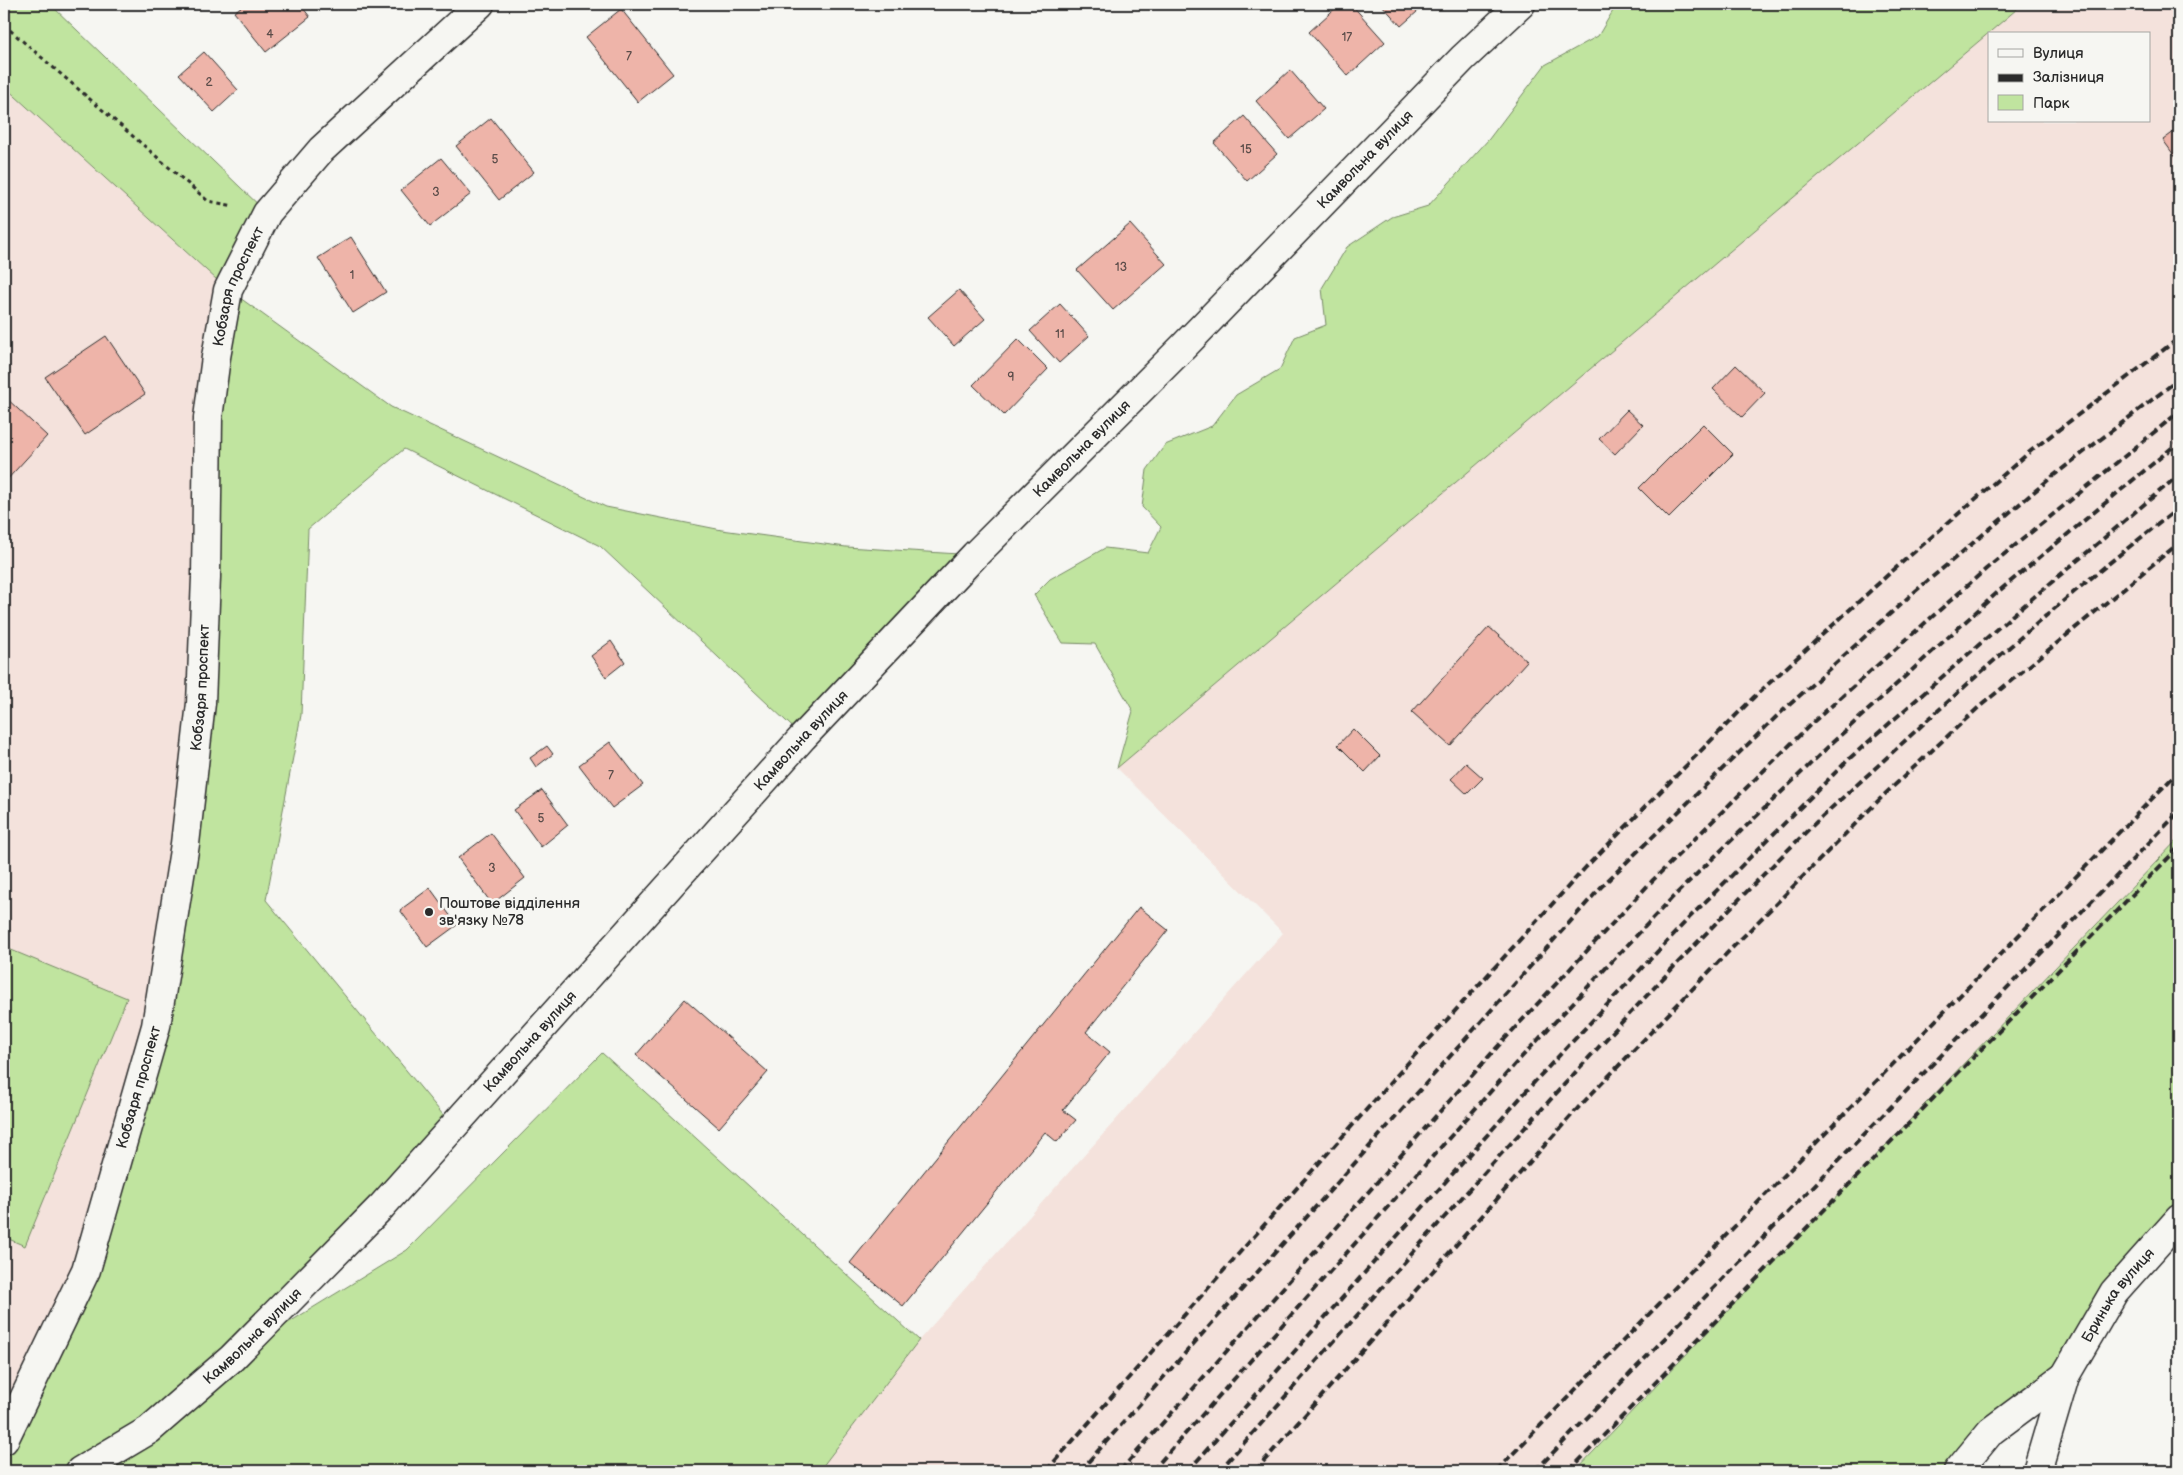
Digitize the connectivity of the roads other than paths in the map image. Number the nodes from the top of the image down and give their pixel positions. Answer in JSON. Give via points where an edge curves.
{"nodes":[{"id":1,"x":480,"y":4,"type":"edge"},
{"id":2,"x":1521,"y":4,"type":"edge"},
{"id":3,"x":2179,"y":1219,"type":"edge"},
{"id":4,"x":2065,"y":1376,"type":"junction"},
{"id":5,"x":4,"y":1440,"type":"edge"},
{"id":6,"x":80,"y":1471,"type":"edge"},
{"id":7,"x":1958,"y":1471,"type":"edge"},
{"id":8,"x":2037,"y":1471,"type":"edge"}],
"edges":[{"from":1,"to":5,"type":"street","name":"Кобзаря проспект","via":[[321,150],[267,213],[228,290],[208,418],[201,703],[185,844],[156,1026],[86,1270]]},
{"from":2,"to":6,"type":"street","name":"Камвольна вулиця","via":[[1463,58],[1184,346],[975,555],[803,736],[382,1206],[224,1365],[149,1430]]},
{"from":3,"to":4,"type":"street","name":"Бринька вулиця","via":[[2114,1292]]},
{"from":4,"to":7,"type":"street","via":[[1991,1431]]},
{"from":4,"to":8,"type":"street"}]}
